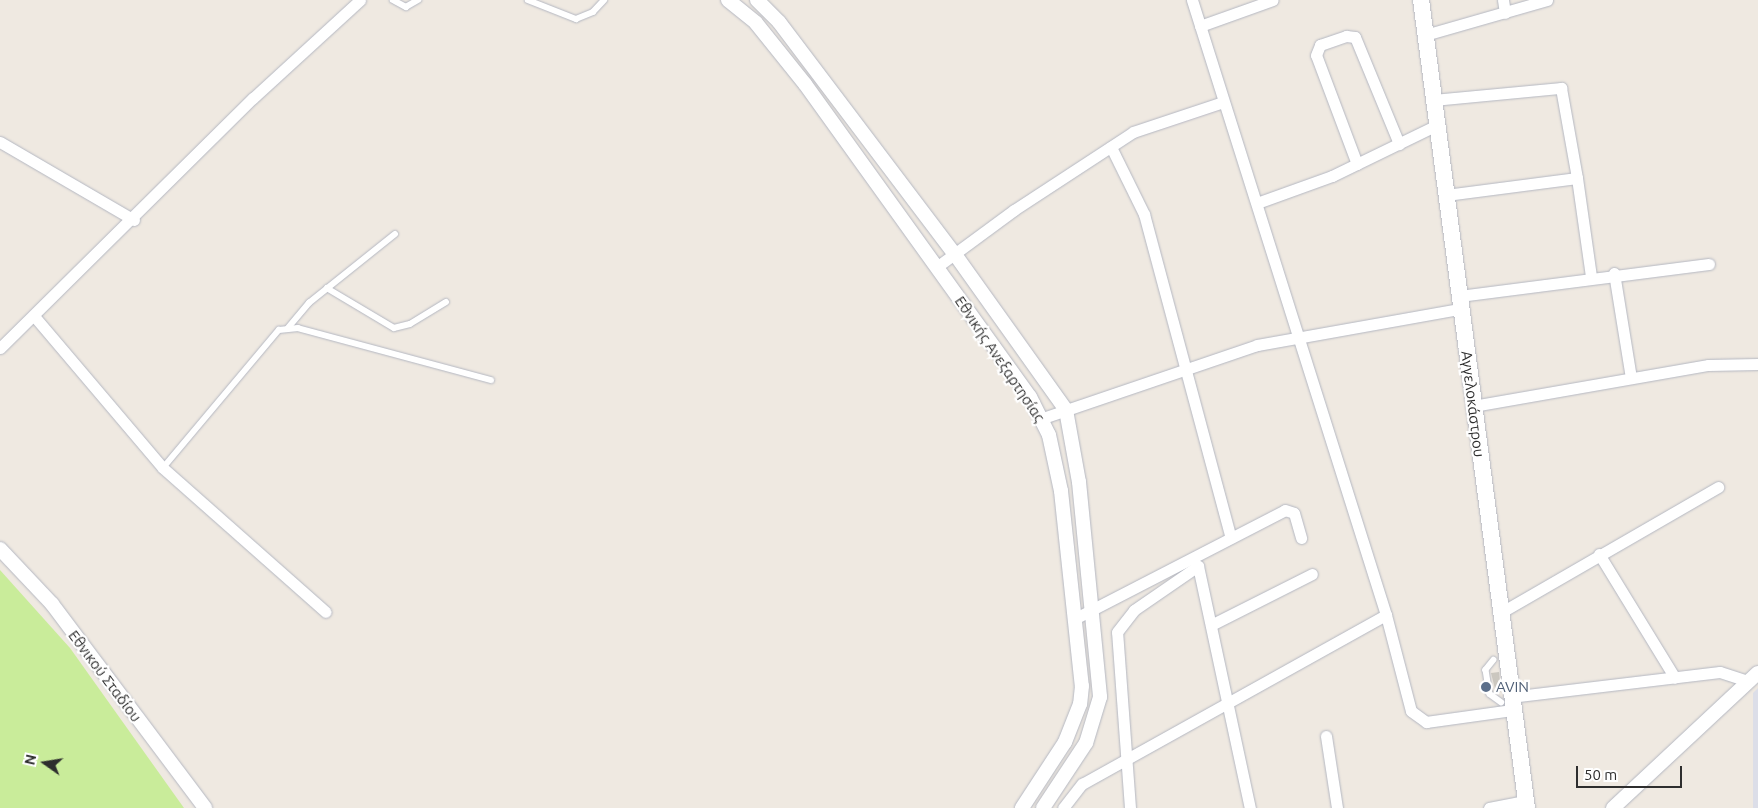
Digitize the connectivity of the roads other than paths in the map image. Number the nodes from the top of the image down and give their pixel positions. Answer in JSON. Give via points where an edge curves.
{"nodes":[{"id":1,"x":360,"y":0,"type":"edge"},
{"id":2,"x":393,"y":0,"type":"edge"},
{"id":3,"x":418,"y":0,"type":"edge"},
{"id":4,"x":528,"y":0,"type":"edge"},
{"id":5,"x":604,"y":0,"type":"edge"},
{"id":6,"x":756,"y":0,"type":"edge"},
{"id":7,"x":1192,"y":0,"type":"edge"},
{"id":8,"x":1273,"y":0,"type":"edge"},
{"id":9,"x":1421,"y":0,"type":"edge"},
{"id":10,"x":1503,"y":0,"type":"edge"},
{"id":11,"x":1547,"y":0,"type":"edge"},
{"id":12,"x":735,"y":2,"type":"edge"},
{"id":13,"x":1504,"y":13,"type":"junction"},
{"id":14,"x":1200,"y":26,"type":"junction"},
{"id":15,"x":1425,"y":35,"type":"junction"},
{"id":16,"x":1433,"y":100,"type":"junction"},
{"id":17,"x":1223,"y":102,"type":"junction"},
{"id":18,"x":1437,"y":125,"type":"junction"},
{"id":19,"x":0,"y":142,"type":"edge"},
{"id":20,"x":1399,"y":144,"type":"junction"},
{"id":21,"x":1111,"y":147,"type":"junction"},
{"id":22,"x":1357,"y":164,"type":"junction"},
{"id":23,"x":1577,"y":178,"type":"junction"},
{"id":24,"x":1446,"y":196,"type":"junction"},
{"id":25,"x":1257,"y":203,"type":"junction"},
{"id":26,"x":134,"y":220,"type":"junction"},
{"id":27,"x":396,"y":234,"type":"dead end"},
{"id":28,"x":954,"y":252,"type":"junction"},
{"id":29,"x":1709,"y":264,"type":"dead end"},
{"id":30,"x":938,"y":266,"type":"junction"},
{"id":31,"x":1614,"y":273,"type":"junction"},
{"id":32,"x":1591,"y":276,"type":"junction"},
{"id":33,"x":327,"y":288,"type":"junction"},
{"id":34,"x":446,"y":302,"type":"dead end"},
{"id":35,"x":1460,"y":302,"type":"junction"},
{"id":36,"x":34,"y":316,"type":"junction"},
{"id":37,"x":288,"y":328,"type":"junction"},
{"id":38,"x":1298,"y":338,"type":"junction"},
{"id":39,"x":0,"y":348,"type":"edge"},
{"id":40,"x":1758,"y":364,"type":"edge"},
{"id":41,"x":1187,"y":370,"type":"junction"},
{"id":42,"x":1631,"y":378,"type":"junction"},
{"id":43,"x":491,"y":380,"type":"dead end"},
{"id":44,"x":1473,"y":406,"type":"junction"},
{"id":45,"x":1066,"y":410,"type":"junction"},
{"id":46,"x":1043,"y":418,"type":"junction"},
{"id":47,"x":163,"y":468,"type":"junction"},
{"id":48,"x":1718,"y":487,"type":"dead end"},
{"id":49,"x":1231,"y":538,"type":"junction"},
{"id":50,"x":1301,"y":538,"type":"dead end"},
{"id":51,"x":0,"y":549,"type":"edge"},
{"id":52,"x":1599,"y":554,"type":"junction"},
{"id":53,"x":1312,"y":574,"type":"dead end"},
{"id":54,"x":1092,"y":610,"type":"junction"},
{"id":55,"x":326,"y":612,"type":"dead end"},
{"id":56,"x":1500,"y":613,"type":"junction"},
{"id":57,"x":1386,"y":615,"type":"junction"},
{"id":58,"x":1074,"y":619,"type":"junction"},
{"id":59,"x":1211,"y":625,"type":"junction"},
{"id":60,"x":1494,"y":660,"type":"dead end"},
{"id":61,"x":1753,"y":677,"type":"edge"},
{"id":62,"x":1675,"y":678,"type":"junction"},
{"id":63,"x":1508,"y":703,"type":"junction"},
{"id":64,"x":1231,"y":704,"type":"junction"},
{"id":65,"x":1326,"y":736,"type":"dead end"},
{"id":66,"x":1128,"y":759,"type":"junction"},
{"id":67,"x":1526,"y":805,"type":"edge"},
{"id":68,"x":205,"y":808,"type":"edge"},
{"id":69,"x":1022,"y":808,"type":"edge"},
{"id":70,"x":1043,"y":808,"type":"edge"},
{"id":71,"x":1063,"y":808,"type":"edge"},
{"id":72,"x":1130,"y":808,"type":"edge"},
{"id":73,"x":1250,"y":808,"type":"edge"},
{"id":74,"x":1337,"y":808,"type":"edge"},
{"id":75,"x":1488,"y":808,"type":"edge"},
{"id":76,"x":1613,"y":808,"type":"edge"}],
"edges":[{"from":1,"to":26,"type":"street","via":[[253,98]]},
{"from":2,"to":3,"type":"lane","via":[[406,7]]},
{"from":4,"to":5,"type":"lane","via":[[576,19],[593,12]]},
{"from":6,"to":28,"type":"street","name":"Εθνικής Ανεξαρτησίας","via":[[779,22]]},
{"from":7,"to":14,"type":"street"},
{"from":8,"to":14,"type":"street"},
{"from":9,"to":15,"type":"main road","name":"Αγγελοκάστρου"},
{"from":10,"to":13,"type":"street"},
{"from":11,"to":13,"type":"street"},
{"from":12,"to":30,"type":"street","name":"Εθνικής Ανεξαρτησίας","via":[[805,84]]},
{"from":13,"to":15,"type":"street"},
{"from":14,"to":17,"type":"street"},
{"from":15,"to":16,"type":"main road","name":"Αγγελοκάστρου"},
{"from":16,"to":18,"type":"main road","name":"Αγγελοκάστρου"},
{"from":16,"to":23,"type":"street","via":[[1561,88]]},
{"from":17,"to":21,"type":"street","via":[[1150,124]]},
{"from":17,"to":25,"type":"street"},
{"from":18,"to":20,"type":"street"},
{"from":18,"to":24,"type":"main road","name":"Αγγελοκάστρου"},
{"from":19,"to":26,"type":"street"},
{"from":20,"to":22,"type":"street"},
{"from":20,"to":22,"type":"street","via":[[1355,38],[1346,36],[1320,45],[1316,55]]},
{"from":21,"to":28,"type":"street"},
{"from":21,"to":41,"type":"street","via":[[1144,214]]},
{"from":22,"to":25,"type":"street"},
{"from":23,"to":24,"type":"street"},
{"from":23,"to":32,"type":"street"},
{"from":24,"to":35,"type":"main road","name":"Αγγελοκάστρου"},
{"from":25,"to":38,"type":"street"},
{"from":26,"to":36,"type":"street"},
{"from":27,"to":33,"type":"lane"},
{"from":28,"to":30,"type":"street"},
{"from":28,"to":45,"type":"street","name":"Εθνικής Ανεξαρτησίας"},
{"from":29,"to":31,"type":"street"},
{"from":30,"to":46,"type":"street","name":"Εθνικής Ανεξαρτησίας"},
{"from":31,"to":32,"type":"street"},
{"from":31,"to":42,"type":"street"},
{"from":32,"to":35,"type":"street"},
{"from":33,"to":34,"type":"lane","via":[[394,328],[410,324]]},
{"from":33,"to":37,"type":"lane"},
{"from":35,"to":38,"type":"street"},
{"from":35,"to":44,"type":"main road","name":"Αγγελοκάστρου"},
{"from":36,"to":39,"type":"street"},
{"from":36,"to":47,"type":"street"},
{"from":37,"to":43,"type":"lane"},
{"from":37,"to":47,"type":"lane","via":[[271,336]]},
{"from":38,"to":41,"type":"street","via":[[1257,345]]},
{"from":38,"to":57,"type":"street"},
{"from":40,"to":42,"type":"street","via":[[1708,366]]},
{"from":41,"to":45,"type":"street"},
{"from":41,"to":49,"type":"street"},
{"from":42,"to":44,"type":"street"},
{"from":44,"to":56,"type":"main road","name":"Αγγελοκάστρου"},
{"from":45,"to":46,"type":"street"},
{"from":45,"to":54,"type":"street","name":"Εθνικής Ανεξαρτησίας"},
{"from":46,"to":58,"type":"street","name":"Εθνικής Ανεξαρτησίας","via":[[1060,491]]},
{"from":47,"to":55,"type":"street"},
{"from":48,"to":52,"type":"street"},
{"from":49,"to":50,"type":"street","via":[[1288,510],[1294,513]]},
{"from":49,"to":54,"type":"street"},
{"from":51,"to":68,"type":"street","name":"Εθνικού Σταδίου","via":[[52,604]]},
{"from":52,"to":56,"type":"street"},
{"from":52,"to":62,"type":"street"},
{"from":53,"to":59,"type":"street"},
{"from":54,"to":58,"type":"street"},
{"from":54,"to":70,"type":"street","name":"Εθνικής Ανεξαρτησίας","via":[[1098,712],[1086,743]]},
{"from":56,"to":63,"type":"main road","name":"Αγγελοκάστρου"},
{"from":57,"to":63,"type":"street","via":[[1416,719],[1426,722]]},
{"from":57,"to":64,"type":"street"},
{"from":58,"to":69,"type":"street","name":"Εθνικής Ανεξαρτησίας","via":[[1080,704],[1065,742]]},
{"from":59,"to":64,"type":"street"},
{"from":59,"to":66,"type":"street","via":[[1198,566],[1149,598],[1121,624],[1115,642]]},
{"from":60,"to":63,"type":"lane","via":[[1486,670],[1490,694]]},
{"from":61,"to":62,"type":"street","via":[[1720,672]]},
{"from":61,"to":76,"type":"street"},
{"from":62,"to":63,"type":"street"},
{"from":63,"to":67,"type":"main road","name":"Αγγελοκάστρου"},
{"from":64,"to":66,"type":"street"},
{"from":64,"to":73,"type":"street"},
{"from":65,"to":74,"type":"street"},
{"from":66,"to":71,"type":"street","via":[[1082,784]]},
{"from":66,"to":72,"type":"street"},
{"from":67,"to":75,"type":"street"}]}
